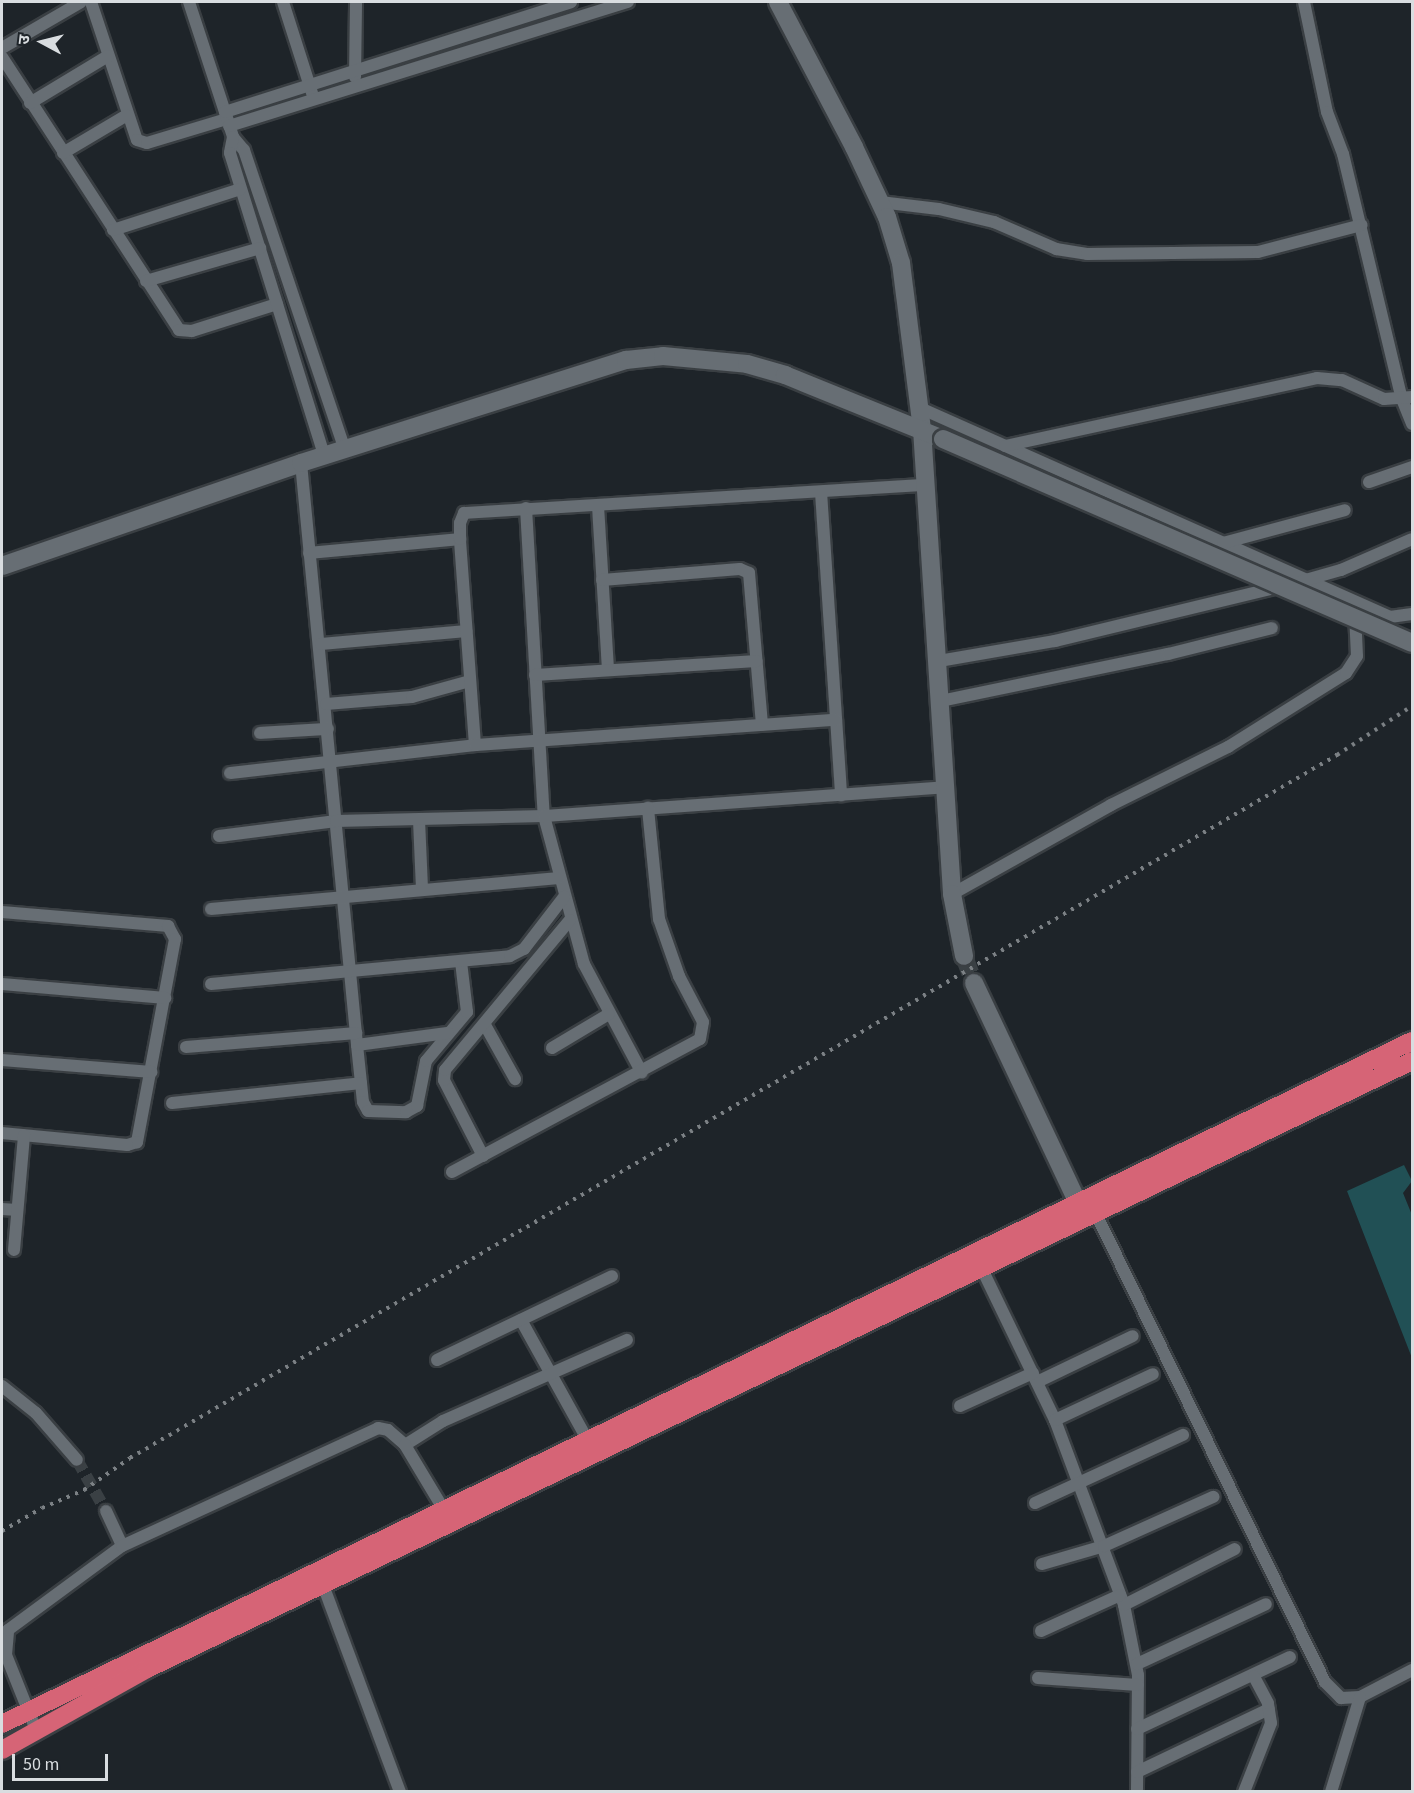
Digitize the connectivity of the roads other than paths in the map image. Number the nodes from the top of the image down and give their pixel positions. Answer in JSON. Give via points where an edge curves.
{"nodes":[{"id":1,"x":81,"y":2,"type":"edge"},
{"id":2,"x":91,"y":2,"type":"edge"},
{"id":3,"x":189,"y":2,"type":"edge"},
{"id":4,"x":283,"y":2,"type":"edge"},
{"id":5,"x":356,"y":2,"type":"edge"},
{"id":6,"x":565,"y":2,"type":"edge"},
{"id":7,"x":628,"y":2,"type":"edge"},
{"id":8,"x":778,"y":2,"type":"edge"},
{"id":9,"x":1304,"y":2,"type":"edge"},
{"id":10,"x":2,"y":48,"type":"edge"},
{"id":11,"x":108,"y":56,"type":"junction"},
{"id":12,"x":2,"y":57,"type":"edge"},
{"id":13,"x":355,"y":71,"type":"junction"},
{"id":14,"x":309,"y":85,"type":"junction"},
{"id":15,"x":354,"y":87,"type":"junction"},
{"id":16,"x":314,"y":99,"type":"junction"},
{"id":17,"x":30,"y":103,"type":"junction"},
{"id":18,"x":127,"y":115,"type":"junction"},
{"id":19,"x":229,"y":123,"type":"junction"},
{"id":20,"x":63,"y":153,"type":"junction"},
{"id":21,"x":241,"y":189,"type":"junction"},
{"id":22,"x":879,"y":202,"type":"junction"},
{"id":23,"x":1362,"y":225,"type":"junction"},
{"id":24,"x":113,"y":230,"type":"junction"},
{"id":25,"x":260,"y":248,"type":"junction"},
{"id":26,"x":146,"y":281,"type":"junction"},
{"id":27,"x":277,"y":304,"type":"junction"},
{"id":28,"x":1407,"y":398,"type":"edge"},
{"id":29,"x":920,"y":408,"type":"junction"},
{"id":30,"x":1413,"y":423,"type":"edge"},
{"id":31,"x":922,"y":429,"type":"junction"},
{"id":32,"x":1005,"y":446,"type":"junction"},
{"id":33,"x":344,"y":448,"type":"junction"},
{"id":34,"x":324,"y":455,"type":"junction"},
{"id":35,"x":301,"y":463,"type":"junction"},
{"id":36,"x":1413,"y":466,"type":"edge"},
{"id":37,"x":1369,"y":482,"type":"dead end"},
{"id":38,"x":924,"y":485,"type":"junction"},
{"id":39,"x":821,"y":492,"type":"junction"},
{"id":40,"x":598,"y":506,"type":"junction"},
{"id":41,"x":526,"y":508,"type":"junction"},
{"id":42,"x":1345,"y":510,"type":"dead end"},
{"id":43,"x":460,"y":539,"type":"junction"},
{"id":44,"x":1413,"y":539,"type":"edge"},
{"id":45,"x":1223,"y":543,"type":"junction"},
{"id":46,"x":309,"y":553,"type":"junction"},
{"id":47,"x":2,"y":566,"type":"edge"},
{"id":48,"x":602,"y":580,"type":"junction"},
{"id":49,"x":1303,"y":580,"type":"junction"},
{"id":50,"x":1355,"y":602,"type":"junction"},
{"id":51,"x":1413,"y":614,"type":"edge"},
{"id":52,"x":1272,"y":628,"type":"dead end"},
{"id":53,"x":466,"y":631,"type":"junction"},
{"id":54,"x":1413,"y":643,"type":"edge"},
{"id":55,"x":321,"y":644,"type":"junction"},
{"id":56,"x":757,"y":661,"type":"junction"},
{"id":57,"x":939,"y":661,"type":"junction"},
{"id":58,"x":608,"y":670,"type":"junction"},
{"id":59,"x":535,"y":675,"type":"junction"},
{"id":60,"x":470,"y":681,"type":"junction"},
{"id":61,"x":941,"y":701,"type":"junction"},
{"id":62,"x":326,"y":704,"type":"junction"},
{"id":63,"x":836,"y":720,"type":"junction"},
{"id":64,"x":762,"y":724,"type":"junction"},
{"id":65,"x":328,"y":729,"type":"junction"},
{"id":66,"x":260,"y":733,"type":"dead end"},
{"id":67,"x":539,"y":740,"type":"junction"},
{"id":68,"x":476,"y":745,"type":"junction"},
{"id":69,"x":331,"y":763,"type":"junction"},
{"id":70,"x":230,"y":773,"type":"dead end"},
{"id":71,"x":946,"y":787,"type":"junction"},
{"id":72,"x":841,"y":795,"type":"junction"},
{"id":73,"x":648,"y":808,"type":"junction"},
{"id":74,"x":544,"y":816,"type":"junction"},
{"id":75,"x":419,"y":820,"type":"junction"},
{"id":76,"x":336,"y":821,"type":"junction"},
{"id":77,"x":219,"y":836,"type":"dead end"},
{"id":78,"x":559,"y":878,"type":"junction"},
{"id":79,"x":422,"y":889,"type":"junction"},
{"id":80,"x":952,"y":894,"type":"junction"},
{"id":81,"x":343,"y":895,"type":"junction"},
{"id":82,"x":564,"y":897,"type":"junction"},
{"id":83,"x":211,"y":909,"type":"dead end"},
{"id":84,"x":2,"y":912,"type":"edge"},
{"id":85,"x":570,"y":920,"type":"junction"},
{"id":86,"x":964,"y":956,"type":"tunnel mouth"},
{"id":87,"x":462,"y":962,"type":"junction"},
{"id":88,"x":351,"y":971,"type":"junction"},
{"id":89,"x":974,"y":983,"type":"tunnel mouth"},
{"id":90,"x":2,"y":984,"type":"edge"},
{"id":91,"x":211,"y":984,"type":"dead end"},
{"id":92,"x":165,"y":998,"type":"junction"},
{"id":93,"x":609,"y":1014,"type":"junction"},
{"id":94,"x":485,"y":1025,"type":"junction"},
{"id":95,"x":447,"y":1033,"type":"junction"},
{"id":96,"x":356,"y":1039,"type":"junction"},
{"id":97,"x":1413,"y":1041,"type":"edge"},
{"id":98,"x":186,"y":1047,"type":"dead end"},
{"id":99,"x":552,"y":1048,"type":"dead end"},
{"id":100,"x":2,"y":1060,"type":"edge"},
{"id":101,"x":1413,"y":1061,"type":"edge"},
{"id":102,"x":152,"y":1072,"type":"junction"},
{"id":103,"x":642,"y":1073,"type":"junction"},
{"id":104,"x":514,"y":1079,"type":"dead end"},
{"id":105,"x":361,"y":1083,"type":"junction"},
{"id":106,"x":172,"y":1103,"type":"dead end"},
{"id":107,"x":2,"y":1133,"type":"edge"},
{"id":108,"x":24,"y":1135,"type":"junction"},
{"id":109,"x":483,"y":1156,"type":"junction"},
{"id":110,"x":452,"y":1172,"type":"dead end"},
{"id":111,"x":1079,"y":1205,"type":"junction"},
{"id":112,"x":2,"y":1209,"type":"edge"},
{"id":113,"x":17,"y":1210,"type":"junction"},
{"id":114,"x":1096,"y":1214,"type":"junction"},
{"id":115,"x":14,"y":1250,"type":"dead end"},
{"id":116,"x":982,"y":1269,"type":"junction"},
{"id":117,"x":612,"y":1276,"type":"dead end"},
{"id":118,"x":521,"y":1320,"type":"junction"},
{"id":119,"x":1133,"y":1336,"type":"dead end"},
{"id":120,"x":627,"y":1340,"type":"dead end"},
{"id":121,"x":437,"y":1360,"type":"dead end"},
{"id":122,"x":550,"y":1371,"type":"junction"},
{"id":123,"x":1153,"y":1374,"type":"dead end"},
{"id":124,"x":1035,"y":1377,"type":"junction"},
{"id":125,"x":2,"y":1386,"type":"edge"},
{"id":126,"x":960,"y":1406,"type":"dead end"},
{"id":127,"x":1055,"y":1420,"type":"junction"},
{"id":128,"x":1183,"y":1435,"type":"dead end"},
{"id":129,"x":588,"y":1441,"type":"junction"},
{"id":130,"x":405,"y":1445,"type":"junction"},
{"id":131,"x":77,"y":1460,"type":"tunnel mouth"},
{"id":132,"x":1082,"y":1485,"type":"junction"},
{"id":133,"x":1213,"y":1497,"type":"dead end"},
{"id":134,"x":1035,"y":1503,"type":"dead end"},
{"id":135,"x":105,"y":1511,"type":"tunnel mouth"},
{"id":136,"x":448,"y":1517,"type":"junction"},
{"id":137,"x":122,"y":1546,"type":"junction"},
{"id":138,"x":1104,"y":1546,"type":"junction"},
{"id":139,"x":1235,"y":1549,"type":"dead end"},
{"id":140,"x":1042,"y":1564,"type":"dead end"},
{"id":141,"x":323,"y":1586,"type":"junction"},
{"id":142,"x":1122,"y":1600,"type":"junction"},
{"id":143,"x":1266,"y":1604,"type":"dead end"},
{"id":144,"x":1041,"y":1631,"type":"dead end"},
{"id":145,"x":1290,"y":1657,"type":"dead end"},
{"id":146,"x":1137,"y":1664,"type":"junction"},
{"id":147,"x":1412,"y":1670,"type":"edge"},
{"id":148,"x":1254,"y":1677,"type":"junction"},
{"id":149,"x":1038,"y":1678,"type":"dead end"},
{"id":150,"x":1138,"y":1685,"type":"junction"},
{"id":151,"x":1360,"y":1697,"type":"junction"},
{"id":152,"x":1269,"y":1709,"type":"junction"},
{"id":153,"x":29,"y":1710,"type":"junction"},
{"id":154,"x":2,"y":1724,"type":"edge"},
{"id":155,"x":36,"y":1730,"type":"junction"},
{"id":156,"x":1137,"y":1730,"type":"junction"},
{"id":157,"x":2,"y":1750,"type":"edge"},
{"id":158,"x":1137,"y":1772,"type":"junction"},
{"id":159,"x":400,"y":1791,"type":"edge"},
{"id":160,"x":1137,"y":1791,"type":"edge"},
{"id":161,"x":1244,"y":1791,"type":"edge"},
{"id":162,"x":1331,"y":1791,"type":"edge"}],
"edges":[{"from":1,"to":10,"type":"street"},
{"from":2,"to":11,"type":"street"},
{"from":3,"to":19,"type":"street"},
{"from":4,"to":14,"type":"street"},
{"from":5,"to":13,"type":"street"},
{"from":6,"to":13,"type":"street"},
{"from":7,"to":15,"type":"street"},
{"from":8,"to":22,"type":"main road"},
{"from":9,"to":23,"type":"street","via":[[1327,112]]},
{"from":11,"to":17,"type":"street"},
{"from":11,"to":18,"type":"street"},
{"from":12,"to":17,"type":"street"},
{"from":13,"to":14,"type":"street"},
{"from":13,"to":15,"type":"street"},
{"from":14,"to":16,"type":"street"},
{"from":14,"to":19,"type":"street"},
{"from":15,"to":16,"type":"street"},
{"from":16,"to":19,"type":"street"},
{"from":17,"to":20,"type":"street"},
{"from":18,"to":19,"type":"street","via":[[134,136],[147,143]]},
{"from":18,"to":20,"type":"street"},
{"from":19,"to":21,"type":"street","via":[[230,153]]},
{"from":19,"to":33,"type":"street","via":[[244,150]]},
{"from":20,"to":24,"type":"street"},
{"from":21,"to":24,"type":"street"},
{"from":21,"to":25,"type":"street"},
{"from":22,"to":23,"type":"street","via":[[939,209],[994,222],[1056,249],[1079,254],[1258,252]]},
{"from":22,"to":29,"type":"main road","via":[[901,263]]},
{"from":23,"to":28,"type":"street"},
{"from":24,"to":26,"type":"street"},
{"from":25,"to":26,"type":"street"},
{"from":25,"to":27,"type":"street"},
{"from":26,"to":27,"type":"street","via":[[173,323],[184,332]]},
{"from":27,"to":34,"type":"street"},
{"from":28,"to":30,"type":"street"},
{"from":28,"to":32,"type":"street","via":[[1384,399],[1342,380],[1317,378]]},
{"from":29,"to":31,"type":"main road"},
{"from":29,"to":32,"type":"street"},
{"from":31,"to":33,"type":"main road","via":[[747,364],[663,356],[593,368]]},
{"from":31,"to":38,"type":"main road"},
{"from":31,"to":54,"type":"main road","bridge":true},
{"from":32,"to":45,"type":"street"},
{"from":33,"to":34,"type":"main road"},
{"from":34,"to":35,"type":"main road"},
{"from":35,"to":46,"type":"street"},
{"from":35,"to":47,"type":"main road"},
{"from":36,"to":37,"type":"street"},
{"from":38,"to":39,"type":"street"},
{"from":38,"to":57,"type":"main road"},
{"from":39,"to":40,"type":"street"},
{"from":39,"to":63,"type":"street"},
{"from":40,"to":41,"type":"street"},
{"from":40,"to":48,"type":"street"},
{"from":41,"to":43,"type":"street","via":[[471,510],[461,517]]},
{"from":41,"to":59,"type":"street"},
{"from":42,"to":45,"type":"street"},
{"from":43,"to":46,"type":"street"},
{"from":43,"to":53,"type":"street"},
{"from":44,"to":49,"type":"street","via":[[1341,570]]},
{"from":45,"to":49,"type":"street"},
{"from":46,"to":55,"type":"street"},
{"from":48,"to":56,"type":"street","via":[[745,570],[751,578]]},
{"from":48,"to":58,"type":"street"},
{"from":49,"to":50,"type":"street"},
{"from":49,"to":57,"type":"street","via":[[1055,641]]},
{"from":50,"to":51,"type":"street","via":[[1390,617]]},
{"from":50,"to":80,"type":"street","via":[[1357,656],[1346,672],[1228,747],[1110,805]]},
{"from":52,"to":61,"type":"street"},
{"from":53,"to":55,"type":"street"},
{"from":53,"to":60,"type":"street"},
{"from":55,"to":62,"type":"street"},
{"from":56,"to":58,"type":"street"},
{"from":56,"to":64,"type":"street"},
{"from":57,"to":61,"type":"main road"},
{"from":58,"to":59,"type":"street"},
{"from":59,"to":67,"type":"street"},
{"from":60,"to":62,"type":"street","via":[[412,697]]},
{"from":60,"to":68,"type":"street"},
{"from":61,"to":71,"type":"main road"},
{"from":62,"to":65,"type":"street"},
{"from":63,"to":64,"type":"street"},
{"from":63,"to":72,"type":"street"},
{"from":64,"to":67,"type":"street"},
{"from":65,"to":66,"type":"street"},
{"from":65,"to":69,"type":"street"},
{"from":67,"to":68,"type":"street"},
{"from":67,"to":74,"type":"street"},
{"from":68,"to":69,"type":"street"},
{"from":69,"to":70,"type":"street"},
{"from":69,"to":76,"type":"street"},
{"from":71,"to":72,"type":"street"},
{"from":71,"to":80,"type":"main road"},
{"from":72,"to":73,"type":"street"},
{"from":73,"to":74,"type":"street"},
{"from":73,"to":103,"type":"street","via":[[659,920],[704,1027],[700,1040]]},
{"from":74,"to":75,"type":"street"},
{"from":74,"to":78,"type":"street"},
{"from":75,"to":76,"type":"street"},
{"from":75,"to":79,"type":"street"},
{"from":76,"to":77,"type":"street"},
{"from":76,"to":81,"type":"street"},
{"from":78,"to":79,"type":"street"},
{"from":78,"to":82,"type":"street"},
{"from":79,"to":81,"type":"street"},
{"from":80,"to":86,"type":"main road"},
{"from":81,"to":83,"type":"street"},
{"from":81,"to":88,"type":"street"},
{"from":82,"to":85,"type":"street"},
{"from":82,"to":87,"type":"street","via":[[518,954]]},
{"from":84,"to":92,"type":"street","via":[[168,926],[175,939]]},
{"from":85,"to":93,"type":"street","via":[[584,964]]},
{"from":85,"to":94,"type":"street"},
{"from":87,"to":88,"type":"street"},
{"from":87,"to":95,"type":"street","via":[[467,1012]]},
{"from":88,"to":91,"type":"street"},
{"from":88,"to":96,"type":"street"},
{"from":89,"to":111,"type":"main road"},
{"from":90,"to":92,"type":"street"},
{"from":92,"to":102,"type":"street"},
{"from":93,"to":99,"type":"street"},
{"from":93,"to":103,"type":"street"},
{"from":94,"to":104,"type":"street"},
{"from":94,"to":109,"type":"street","via":[[443,1077]]},
{"from":95,"to":96,"type":"street"},
{"from":95,"to":105,"type":"street","via":[[423,1067],[418,1101],[413,1109],[368,1112]]},
{"from":96,"to":98,"type":"street"},
{"from":96,"to":105,"type":"street"},
{"from":97,"to":111,"type":"highway"},
{"from":100,"to":102,"type":"street"},
{"from":101,"to":114,"type":"highway"},
{"from":102,"to":108,"type":"street","via":[[137,1142],[127,1145]]},
{"from":103,"to":109,"type":"street"},
{"from":105,"to":106,"type":"street"},
{"from":107,"to":108,"type":"street"},
{"from":108,"to":113,"type":"street"},
{"from":109,"to":110,"type":"street"},
{"from":111,"to":129,"type":"highway"},
{"from":112,"to":113,"type":"street"},
{"from":113,"to":115,"type":"street"},
{"from":114,"to":116,"type":"highway"},
{"from":114,"to":151,"type":"street","via":[[1325,1682],[1341,1698]]},
{"from":116,"to":124,"type":"street"},
{"from":116,"to":136,"type":"highway"},
{"from":117,"to":118,"type":"street"},
{"from":118,"to":121,"type":"street"},
{"from":118,"to":122,"type":"street"},
{"from":119,"to":124,"type":"street"},
{"from":120,"to":122,"type":"street"},
{"from":122,"to":129,"type":"street"},
{"from":122,"to":130,"type":"street","via":[[443,1421]]},
{"from":123,"to":127,"type":"street"},
{"from":124,"to":126,"type":"street"},
{"from":124,"to":127,"type":"street"},
{"from":125,"to":131,"type":"street","via":[[36,1413]]},
{"from":127,"to":132,"type":"street"},
{"from":128,"to":132,"type":"street"},
{"from":129,"to":136,"type":"highway"},
{"from":130,"to":136,"type":"street"},
{"from":130,"to":137,"type":"street","via":[[388,1430],[366,1431]]},
{"from":132,"to":134,"type":"street"},
{"from":132,"to":138,"type":"street"},
{"from":133,"to":138,"type":"street"},
{"from":135,"to":137,"type":"street"},
{"from":136,"to":141,"type":"highway"},
{"from":136,"to":153,"type":"highway"},
{"from":137,"to":153,"type":"street","via":[[8,1630],[6,1655]]},
{"from":138,"to":140,"type":"street"},
{"from":138,"to":142,"type":"street"},
{"from":139,"to":142,"type":"street"},
{"from":141,"to":155,"type":"highway","via":[[147,1669]]},
{"from":141,"to":159,"type":"street"},
{"from":142,"to":144,"type":"street"},
{"from":142,"to":146,"type":"street"},
{"from":143,"to":146,"type":"street"},
{"from":145,"to":148,"type":"street"},
{"from":146,"to":150,"type":"street"},
{"from":147,"to":151,"type":"street"},
{"from":148,"to":152,"type":"street"},
{"from":148,"to":156,"type":"street"},
{"from":149,"to":150,"type":"street"},
{"from":150,"to":156,"type":"street"},
{"from":151,"to":162,"type":"street"},
{"from":152,"to":158,"type":"street"},
{"from":152,"to":161,"type":"street","via":[[1270,1723]]},
{"from":153,"to":154,"type":"highway"},
{"from":153,"to":155,"type":"street"},
{"from":155,"to":157,"type":"highway"},
{"from":156,"to":158,"type":"street"},
{"from":158,"to":160,"type":"street"}]}
